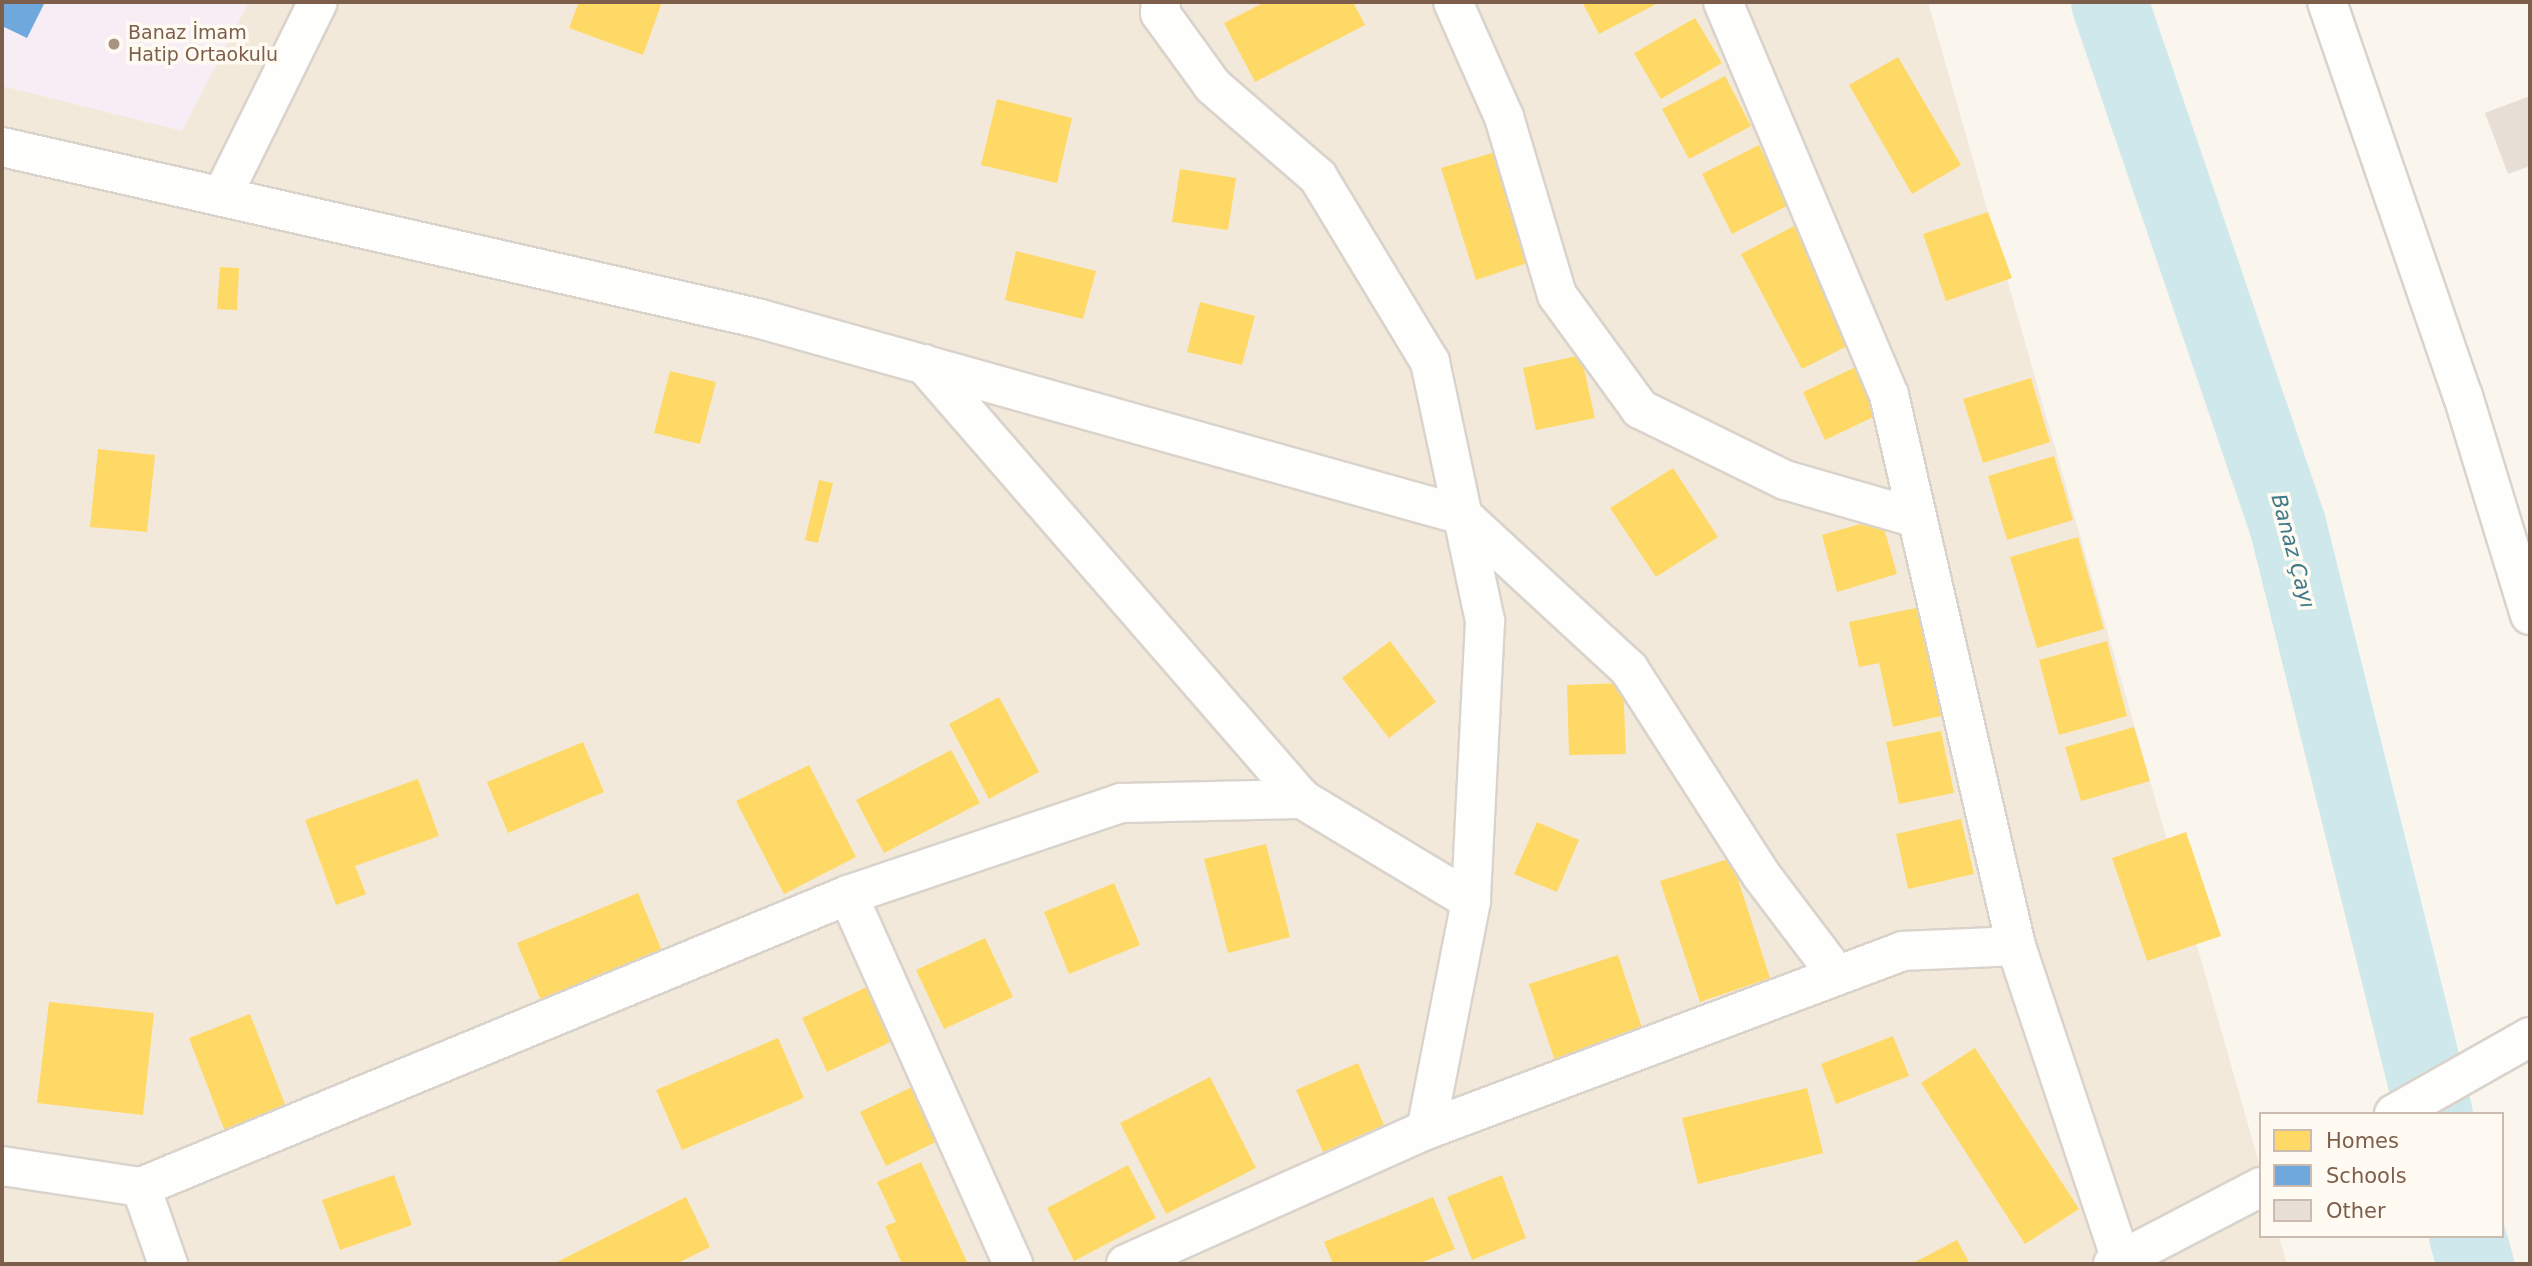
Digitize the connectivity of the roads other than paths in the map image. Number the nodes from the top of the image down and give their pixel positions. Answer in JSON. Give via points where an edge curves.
{"nodes":[{"id":1,"x":318,"y":2,"type":"edge"},
{"id":2,"x":1452,"y":2,"type":"edge"},
{"id":3,"x":1723,"y":2,"type":"edge"},
{"id":4,"x":2327,"y":2,"type":"edge"},
{"id":5,"x":1170,"y":6,"type":"edge"},
{"id":6,"x":2,"y":147,"type":"edge"},
{"id":7,"x":222,"y":196,"type":"junction"},
{"id":8,"x":924,"y":364,"type":"junction"},
{"id":9,"x":1462,"y":515,"type":"junction"},
{"id":10,"x":1917,"y":518,"type":"junction"},
{"id":11,"x":2530,"y":615,"type":"edge"},
{"id":12,"x":1302,"y":799,"type":"junction"},
{"id":13,"x":848,"y":895,"type":"junction"},
{"id":14,"x":1471,"y":901,"type":"junction"},
{"id":15,"x":2016,"y":946,"type":"junction"},
{"id":16,"x":1837,"y":975,"type":"junction"},
{"id":17,"x":2530,"y":1037,"type":"edge"},
{"id":18,"x":2398,"y":1112,"type":"edge"},
{"id":19,"x":1426,"y":1130,"type":"junction"},
{"id":20,"x":2,"y":1166,"type":"edge"},
{"id":21,"x":141,"y":1187,"type":"junction"},
{"id":22,"x":2259,"y":1188,"type":"edge"},
{"id":23,"x":2117,"y":1262,"type":"edge"},
{"id":24,"x":168,"y":1264,"type":"edge"},
{"id":25,"x":1013,"y":1264,"type":"edge"},
{"id":26,"x":1126,"y":1264,"type":"edge"}],
"edges":[{"from":1,"to":7,"type":"street"},
{"from":2,"to":10,"type":"street","via":[[1504,117],[1557,295],[1640,409],[1785,480]]},
{"from":3,"to":10,"type":"street","via":[[1889,395]]},
{"from":4,"to":11,"type":"street","via":[[2463,396]]},
{"from":5,"to":9,"type":"street","via":[[1213,86],[1318,177],[1430,362]]},
{"from":6,"to":7,"type":"street"},
{"from":7,"to":8,"type":"street","via":[[757,317]]},
{"from":8,"to":9,"type":"street"},
{"from":8,"to":12,"type":"street"},
{"from":9,"to":14,"type":"street","via":[[1485,621]]},
{"from":9,"to":16,"type":"street","via":[[1629,669],[1762,876]]},
{"from":10,"to":15,"type":"street"},
{"from":12,"to":13,"type":"street","via":[[1121,803]]},
{"from":12,"to":14,"type":"street"},
{"from":13,"to":21,"type":"street"},
{"from":13,"to":25,"type":"street"},
{"from":14,"to":19,"type":"street"},
{"from":15,"to":16,"type":"street","via":[[1903,951]]},
{"from":15,"to":23,"type":"street"},
{"from":16,"to":19,"type":"street"},
{"from":17,"to":18,"type":"street"},
{"from":19,"to":26,"type":"street"},
{"from":20,"to":21,"type":"street"},
{"from":21,"to":24,"type":"street"},
{"from":22,"to":23,"type":"street"}]}
